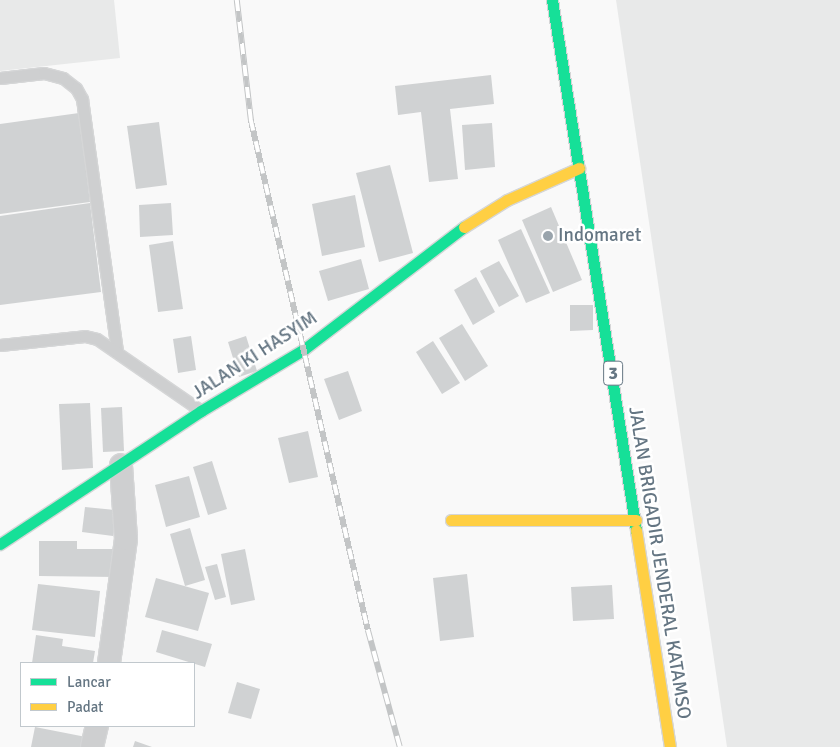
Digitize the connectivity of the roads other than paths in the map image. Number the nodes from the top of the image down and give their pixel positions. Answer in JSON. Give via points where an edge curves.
{"nodes":[{"id":1,"x":552,"y":0,"type":"edge"},
{"id":2,"x":0,"y":78,"type":"edge"},
{"id":3,"x":579,"y":168,"type":"junction"},
{"id":4,"x":0,"y":346,"type":"edge"},
{"id":5,"x":117,"y":352,"type":"junction"},
{"id":6,"x":201,"y":411,"type":"junction"},
{"id":7,"x":121,"y":465,"type":"junction"},
{"id":8,"x":451,"y":520,"type":"dead end"},
{"id":9,"x":636,"y":520,"type":"junction"},
{"id":10,"x":0,"y":544,"type":"edge"},
{"id":11,"x":109,"y":662,"type":"edge"},
{"id":12,"x":97,"y":727,"type":"edge"},
{"id":13,"x":92,"y":747,"type":"edge"},
{"id":14,"x":670,"y":747,"type":"edge"}],
"edges":[{"from":1,"to":3,"type":"main road","name":"JALAN BRIGADIR JENDERAL KATAMSO","number":"3"},
{"from":2,"to":5,"type":"lane","via":[[44,73],[63,78],[76,88],[82,99]]},
{"from":3,"to":6,"type":"main road","name":"JALAN KI HASYIM","via":[[507,200],[445,238],[302,350]]},
{"from":3,"to":9,"type":"main road","name":"JALAN BRIGADIR JENDERAL KATAMSO","number":"3"},
{"from":4,"to":5,"type":"lane","via":[[85,336],[97,339]]},
{"from":5,"to":6,"type":"lane"},
{"from":6,"to":7,"type":"main road","name":"JALAN KI HASYIM"},
{"from":7,"to":10,"type":"main road","name":"JALAN KI HASYIM"},
{"from":7,"to":11,"type":"street","via":[[126,539]]},
{"from":8,"to":9,"type":"main road"},
{"from":9,"to":14,"type":"main road","name":"JALAN BRIGADIR JENDERAL KATAMSO","number":"3"},
{"from":12,"to":13,"type":"street"}]}
